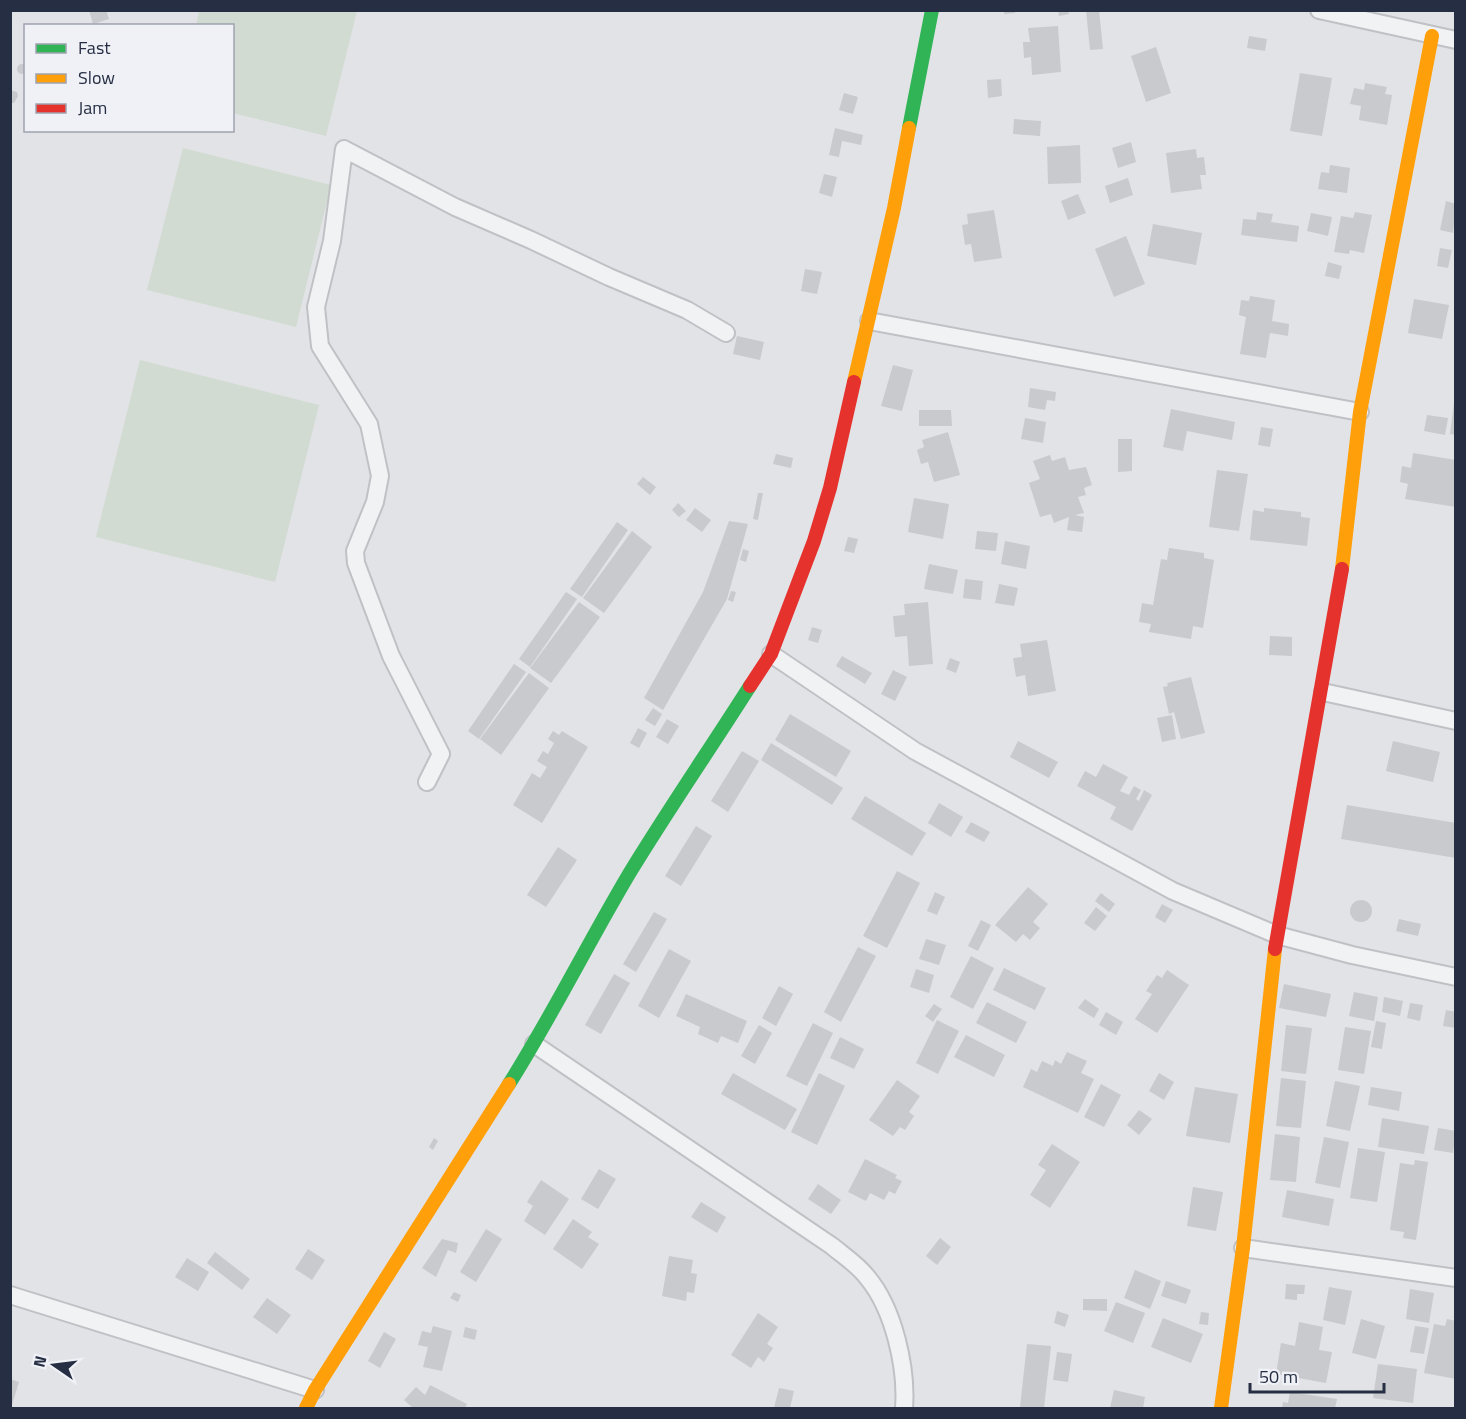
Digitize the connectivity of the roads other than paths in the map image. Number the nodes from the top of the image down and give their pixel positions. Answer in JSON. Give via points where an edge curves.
{"nodes":[{"id":1,"x":932,"y":10,"type":"edge"},
{"id":2,"x":1319,"y":10,"type":"edge"},
{"id":3,"x":1432,"y":36,"type":"junction"},
{"id":4,"x":1455,"y":40,"type":"edge"},
{"id":5,"x":869,"y":321,"type":"junction"},
{"id":6,"x":726,"y":333,"type":"dead end"},
{"id":7,"x":1360,"y":412,"type":"junction"},
{"id":8,"x":771,"y":654,"type":"junction"},
{"id":9,"x":1323,"y":692,"type":"junction"},
{"id":10,"x":1455,"y":721,"type":"edge"},
{"id":11,"x":427,"y":782,"type":"dead end"},
{"id":12,"x":1277,"y":935,"type":"junction"},
{"id":13,"x":1455,"y":977,"type":"edge"},
{"id":14,"x":534,"y":1044,"type":"junction"},
{"id":15,"x":1243,"y":1248,"type":"junction"},
{"id":16,"x":1455,"y":1278,"type":"edge"},
{"id":17,"x":10,"y":1294,"type":"edge"},
{"id":18,"x":315,"y":1390,"type":"junction"},
{"id":19,"x":306,"y":1408,"type":"edge"},
{"id":20,"x":904,"y":1408,"type":"edge"},
{"id":21,"x":1221,"y":1408,"type":"edge"}],
"edges":[{"from":1,"to":5,"type":"street"},
{"from":2,"to":3,"type":"street"},
{"from":3,"to":4,"type":"street"},
{"from":3,"to":7,"type":"street"},
{"from":5,"to":7,"type":"street"},
{"from":5,"to":8,"type":"street","via":[[830,488]]},
{"from":6,"to":11,"type":"street","via":[[687,310],[455,207],[344,149],[332,241],[316,308],[320,346],[369,424],[380,476],[375,502],[355,551],[356,563],[391,656],[441,754]]},
{"from":7,"to":9,"type":"street","via":[[1340,591]]},
{"from":8,"to":12,"type":"street","via":[[915,751],[1173,891]]},
{"from":8,"to":14,"type":"street","via":[[630,873]]},
{"from":9,"to":10,"type":"street"},
{"from":9,"to":12,"type":"street"},
{"from":12,"to":13,"type":"street"},
{"from":12,"to":15,"type":"street"},
{"from":14,"to":18,"type":"street"},
{"from":14,"to":20,"type":"street","via":[[832,1246],[867,1277],[887,1310],[898,1345]]},
{"from":15,"to":16,"type":"street"},
{"from":15,"to":21,"type":"street"},
{"from":17,"to":18,"type":"street"},
{"from":18,"to":19,"type":"street"}]}
